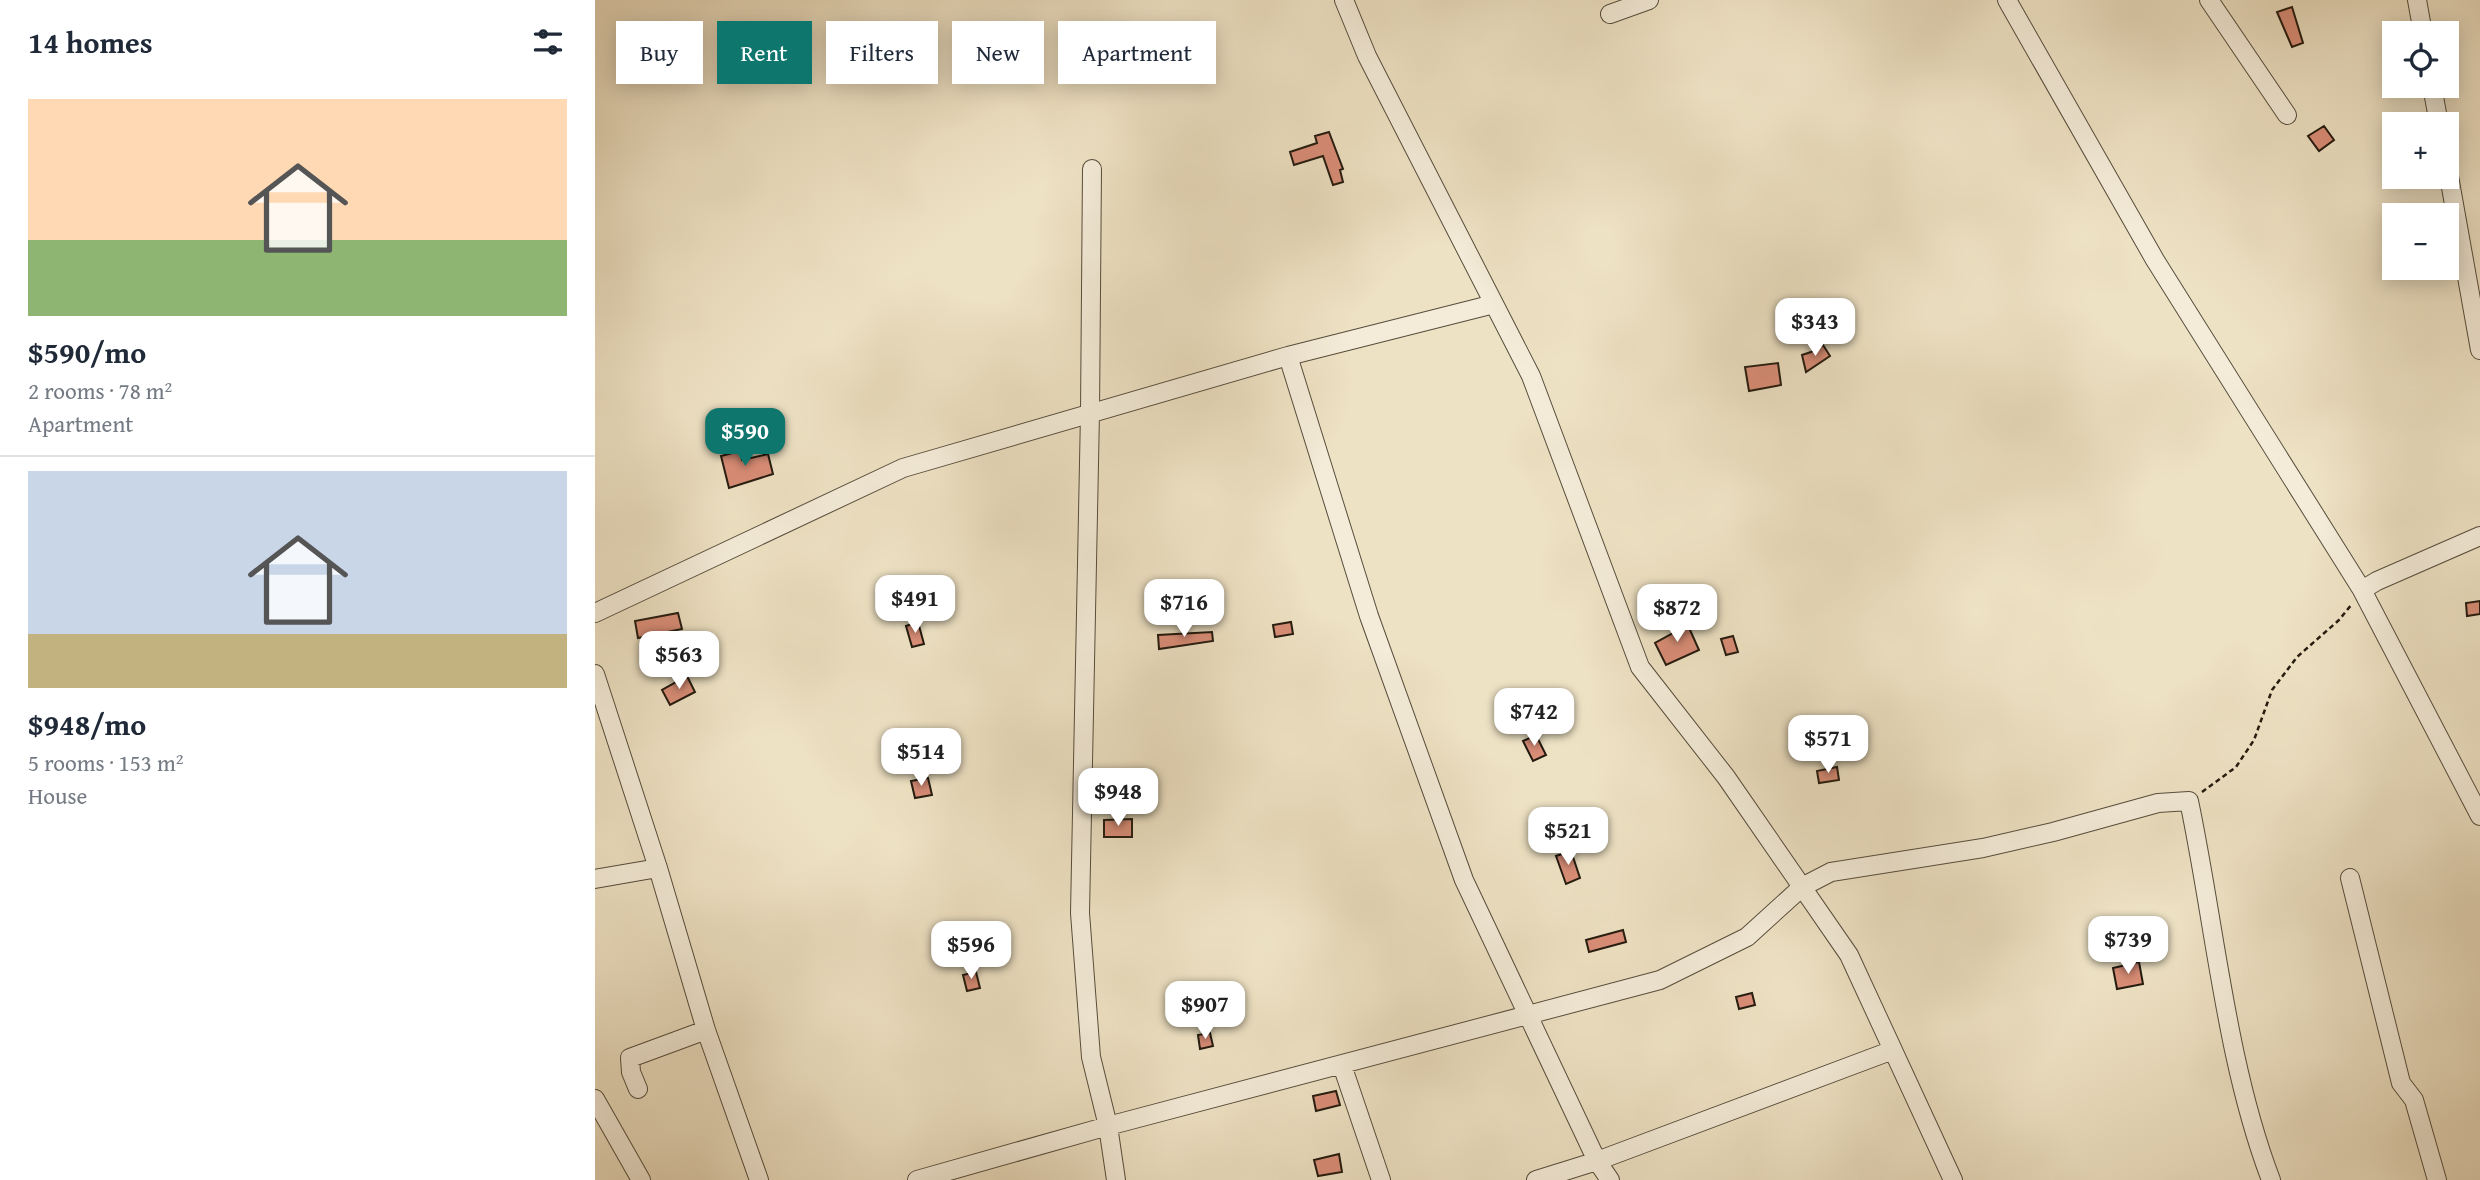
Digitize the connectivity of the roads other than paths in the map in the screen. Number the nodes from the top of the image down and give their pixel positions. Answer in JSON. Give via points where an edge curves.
{"nodes":[{"id":1,"x":1344,"y":0,"type":"edge"},
{"id":2,"x":1649,"y":0,"type":"edge"},
{"id":3,"x":2007,"y":0,"type":"edge"},
{"id":4,"x":2209,"y":0,"type":"edge"},
{"id":5,"x":2417,"y":0,"type":"edge"},
{"id":6,"x":1610,"y":14,"type":"dead end"},
{"id":7,"x":2421,"y":21,"type":"edge"},
{"id":8,"x":2287,"y":115,"type":"dead end"},
{"id":9,"x":1092,"y":169,"type":"dead end"},
{"id":10,"x":2451,"y":189,"type":"edge"},
{"id":11,"x":1494,"y":304,"type":"junction"},
{"id":12,"x":2480,"y":350,"type":"edge"},
{"id":13,"x":1288,"y":356,"type":"junction"},
{"id":14,"x":1090,"y":413,"type":"junction"},
{"id":15,"x":2480,"y":536,"type":"edge"},
{"id":16,"x":2362,"y":590,"type":"junction"},
{"id":17,"x":595,"y":613,"type":"edge"},
{"id":18,"x":595,"y":674,"type":"edge"},
{"id":19,"x":2480,"y":816,"type":"edge"},
{"id":20,"x":658,"y":868,"type":"junction"},
{"id":21,"x":2350,"y":878,"type":"dead end"},
{"id":22,"x":595,"y":879,"type":"edge"},
{"id":23,"x":1802,"y":887,"type":"junction"},
{"id":24,"x":1527,"y":1016,"type":"junction"},
{"id":25,"x":706,"y":1030,"type":"junction"},
{"id":26,"x":1893,"y":1050,"type":"junction"},
{"id":27,"x":1342,"y":1065,"type":"junction"},
{"id":28,"x":638,"y":1089,"type":"dead end"},
{"id":29,"x":595,"y":1099,"type":"edge"},
{"id":30,"x":1108,"y":1126,"type":"junction"},
{"id":31,"x":1597,"y":1161,"type":"junction"},
{"id":32,"x":641,"y":1180,"type":"edge"},
{"id":33,"x":759,"y":1180,"type":"edge"},
{"id":34,"x":917,"y":1180,"type":"edge"},
{"id":35,"x":1116,"y":1180,"type":"edge"},
{"id":36,"x":1381,"y":1180,"type":"edge"},
{"id":37,"x":1536,"y":1180,"type":"edge"},
{"id":38,"x":1610,"y":1180,"type":"edge"},
{"id":39,"x":1954,"y":1180,"type":"edge"},
{"id":40,"x":2271,"y":1180,"type":"edge"},
{"id":41,"x":2437,"y":1180,"type":"edge"}],
"edges":[{"from":1,"to":11,"type":"street","via":[[1367,56]]},
{"from":2,"to":6,"type":"street"},
{"from":3,"to":16,"type":"street","via":[[2155,260]]},
{"from":4,"to":8,"type":"street"},
{"from":5,"to":7,"type":"street"},
{"from":9,"to":14,"type":"street"},
{"from":10,"to":12,"type":"street"},
{"from":11,"to":13,"type":"street"},
{"from":11,"to":23,"type":"street","via":[[1531,376],[1640,667],[1726,777]]},
{"from":13,"to":14,"type":"street"},
{"from":13,"to":24,"type":"street","via":[[1369,616],[1464,880]]},
{"from":14,"to":17,"type":"street","via":[[903,468]]},
{"from":14,"to":30,"type":"street","via":[[1080,913],[1091,1057]]},
{"from":15,"to":16,"type":"street"},
{"from":16,"to":19,"type":"street"},
{"from":18,"to":20,"type":"street"},
{"from":20,"to":22,"type":"street"},
{"from":20,"to":25,"type":"street"},
{"from":21,"to":41,"type":"street","via":[[2401,1083],[2414,1100]]},
{"from":23,"to":24,"type":"street","via":[[1747,937],[1660,980]]},
{"from":23,"to":26,"type":"street","via":[[1849,955]]},
{"from":23,"to":40,"type":"street","via":[[1831,872],[1983,848],[2158,803],[2189,801],[2243,1086]]},
{"from":24,"to":27,"type":"street"},
{"from":24,"to":31,"type":"street"},
{"from":25,"to":28,"type":"street","via":[[630,1058]]},
{"from":25,"to":33,"type":"street"},
{"from":26,"to":31,"type":"street"},
{"from":26,"to":39,"type":"street"},
{"from":27,"to":30,"type":"street"},
{"from":27,"to":36,"type":"street"},
{"from":29,"to":32,"type":"street"},
{"from":30,"to":34,"type":"street"},
{"from":30,"to":35,"type":"street"},
{"from":31,"to":37,"type":"street"},
{"from":31,"to":38,"type":"street"}]}
